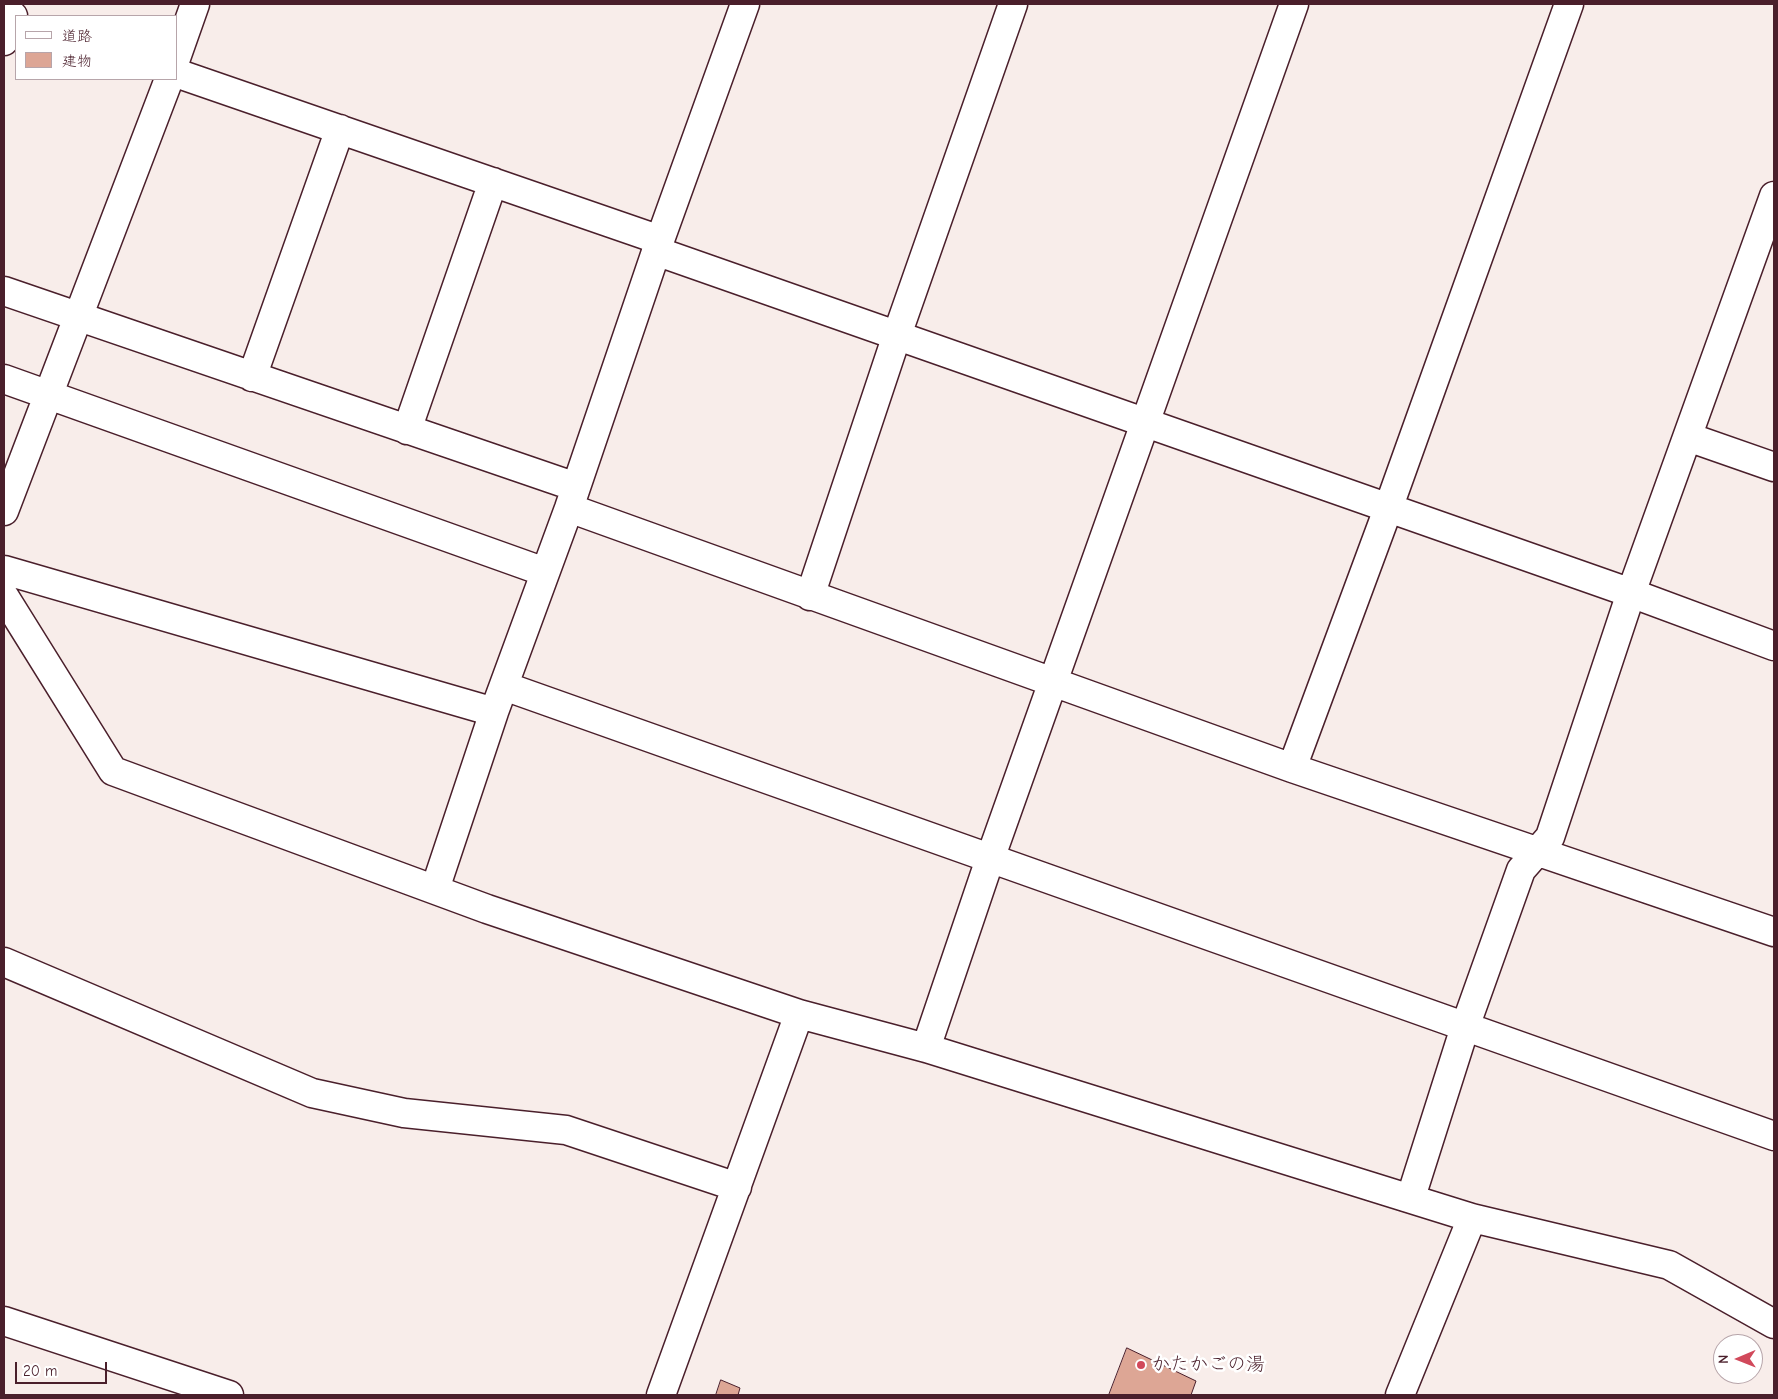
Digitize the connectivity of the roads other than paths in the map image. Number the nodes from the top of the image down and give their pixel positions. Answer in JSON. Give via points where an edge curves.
{"nodes":[{"id":1,"x":195,"y":4,"type":"edge"},
{"id":2,"x":745,"y":4,"type":"edge"},
{"id":3,"x":1013,"y":4,"type":"edge"},
{"id":4,"x":1294,"y":4,"type":"edge"},
{"id":5,"x":1569,"y":4,"type":"edge"},
{"id":6,"x":178,"y":52,"type":"edge"},
{"id":7,"x":178,"y":74,"type":"edge"},
{"id":8,"x":169,"y":80,"type":"edge"},
{"id":9,"x":340,"y":129,"type":"junction"},
{"id":10,"x":493,"y":182,"type":"junction"},
{"id":11,"x":1774,"y":196,"type":"edge"},
{"id":12,"x":658,"y":245,"type":"junction"},
{"id":13,"x":4,"y":291,"type":"edge"},
{"id":14,"x":78,"y":318,"type":"junction"},
{"id":15,"x":897,"y":335,"type":"junction"},
{"id":16,"x":252,"y":377,"type":"junction"},
{"id":17,"x":4,"y":380,"type":"edge"},
{"id":18,"x":48,"y":396,"type":"junction"},
{"id":19,"x":1146,"y":423,"type":"junction"},
{"id":20,"x":407,"y":430,"type":"junction"},
{"id":21,"x":1688,"y":437,"type":"junction"},
{"id":22,"x":1774,"y":467,"type":"edge"},
{"id":23,"x":572,"y":497,"type":"junction"},
{"id":24,"x":1388,"y":509,"type":"junction"},
{"id":25,"x":4,"y":511,"type":"edge"},
{"id":26,"x":4,"y":570,"type":"edge"},
{"id":27,"x":545,"y":572,"type":"junction"},
{"id":28,"x":1632,"y":593,"type":"junction"},
{"id":29,"x":4,"y":596,"type":"edge"},
{"id":30,"x":810,"y":596,"type":"junction"},
{"id":31,"x":1774,"y":646,"type":"edge"},
{"id":32,"x":1053,"y":684,"type":"junction"},
{"id":33,"x":504,"y":686,"type":"junction"},
{"id":34,"x":494,"y":712,"type":"junction"},
{"id":35,"x":1292,"y":768,"type":"junction"},
{"id":36,"x":1537,"y":852,"type":"junction"},
{"id":37,"x":990,"y":859,"type":"junction"},
{"id":38,"x":435,"y":889,"type":"junction"},
{"id":39,"x":1774,"y":932,"type":"edge"},
{"id":40,"x":4,"y":962,"type":"edge"},
{"id":41,"x":799,"y":1014,"type":"junction"},
{"id":42,"x":1465,"y":1027,"type":"junction"},
{"id":43,"x":926,"y":1048,"type":"junction"},
{"id":44,"x":1774,"y":1136,"type":"edge"},
{"id":45,"x":737,"y":1187,"type":"junction"},
{"id":46,"x":1411,"y":1197,"type":"junction"},
{"id":47,"x":1472,"y":1218,"type":"junction"},
{"id":48,"x":4,"y":1321,"type":"edge"},
{"id":49,"x":1774,"y":1324,"type":"edge"},
{"id":50,"x":183,"y":1388,"type":"edge"},
{"id":51,"x":229,"y":1395,"type":"edge"},
{"id":52,"x":661,"y":1395,"type":"edge"},
{"id":53,"x":1400,"y":1395,"type":"edge"}],
"edges":[{"from":1,"to":6,"type":"street"},
{"from":2,"to":12,"type":"street"},
{"from":3,"to":15,"type":"street"},
{"from":4,"to":19,"type":"street"},
{"from":5,"to":24,"type":"street"},
{"from":7,"to":9,"type":"street"},
{"from":8,"to":14,"type":"street"},
{"from":9,"to":10,"type":"street"},
{"from":9,"to":16,"type":"street"},
{"from":10,"to":12,"type":"street"},
{"from":10,"to":20,"type":"street"},
{"from":11,"to":21,"type":"street"},
{"from":12,"to":15,"type":"street"},
{"from":12,"to":23,"type":"street"},
{"from":13,"to":14,"type":"street"},
{"from":14,"to":16,"type":"street"},
{"from":14,"to":18,"type":"street"},
{"from":15,"to":19,"type":"street"},
{"from":15,"to":30,"type":"street"},
{"from":16,"to":20,"type":"street"},
{"from":17,"to":18,"type":"street"},
{"from":18,"to":25,"type":"street"},
{"from":18,"to":27,"type":"street"},
{"from":19,"to":24,"type":"street"},
{"from":19,"to":32,"type":"street"},
{"from":20,"to":23,"type":"street"},
{"from":21,"to":22,"type":"street"},
{"from":21,"to":28,"type":"street"},
{"from":23,"to":27,"type":"street"},
{"from":23,"to":30,"type":"street"},
{"from":24,"to":28,"type":"street"},
{"from":24,"to":35,"type":"street"},
{"from":26,"to":34,"type":"street"},
{"from":27,"to":33,"type":"street"},
{"from":28,"to":31,"type":"street"},
{"from":28,"to":36,"type":"street","via":[[1550,836]]},
{"from":29,"to":38,"type":"street","via":[[113,771]]},
{"from":30,"to":32,"type":"street"},
{"from":32,"to":35,"type":"street"},
{"from":32,"to":37,"type":"street"},
{"from":33,"to":34,"type":"street"},
{"from":33,"to":37,"type":"street"},
{"from":34,"to":38,"type":"street"},
{"from":35,"to":36,"type":"street"},
{"from":36,"to":39,"type":"street"},
{"from":36,"to":42,"type":"street","via":[[1520,870]]},
{"from":37,"to":42,"type":"street"},
{"from":37,"to":43,"type":"street"},
{"from":38,"to":41,"type":"street"},
{"from":40,"to":45,"type":"street","via":[[312,1093],[404,1113],[566,1130]]},
{"from":41,"to":43,"type":"street"},
{"from":41,"to":45,"type":"street"},
{"from":42,"to":44,"type":"street"},
{"from":42,"to":46,"type":"street"},
{"from":43,"to":46,"type":"street"},
{"from":45,"to":52,"type":"street"},
{"from":46,"to":47,"type":"street"},
{"from":47,"to":49,"type":"street","via":[[1669,1265]]},
{"from":47,"to":53,"type":"street"},
{"from":48,"to":50,"type":"street"},
{"from":50,"to":51,"type":"street"}]}
